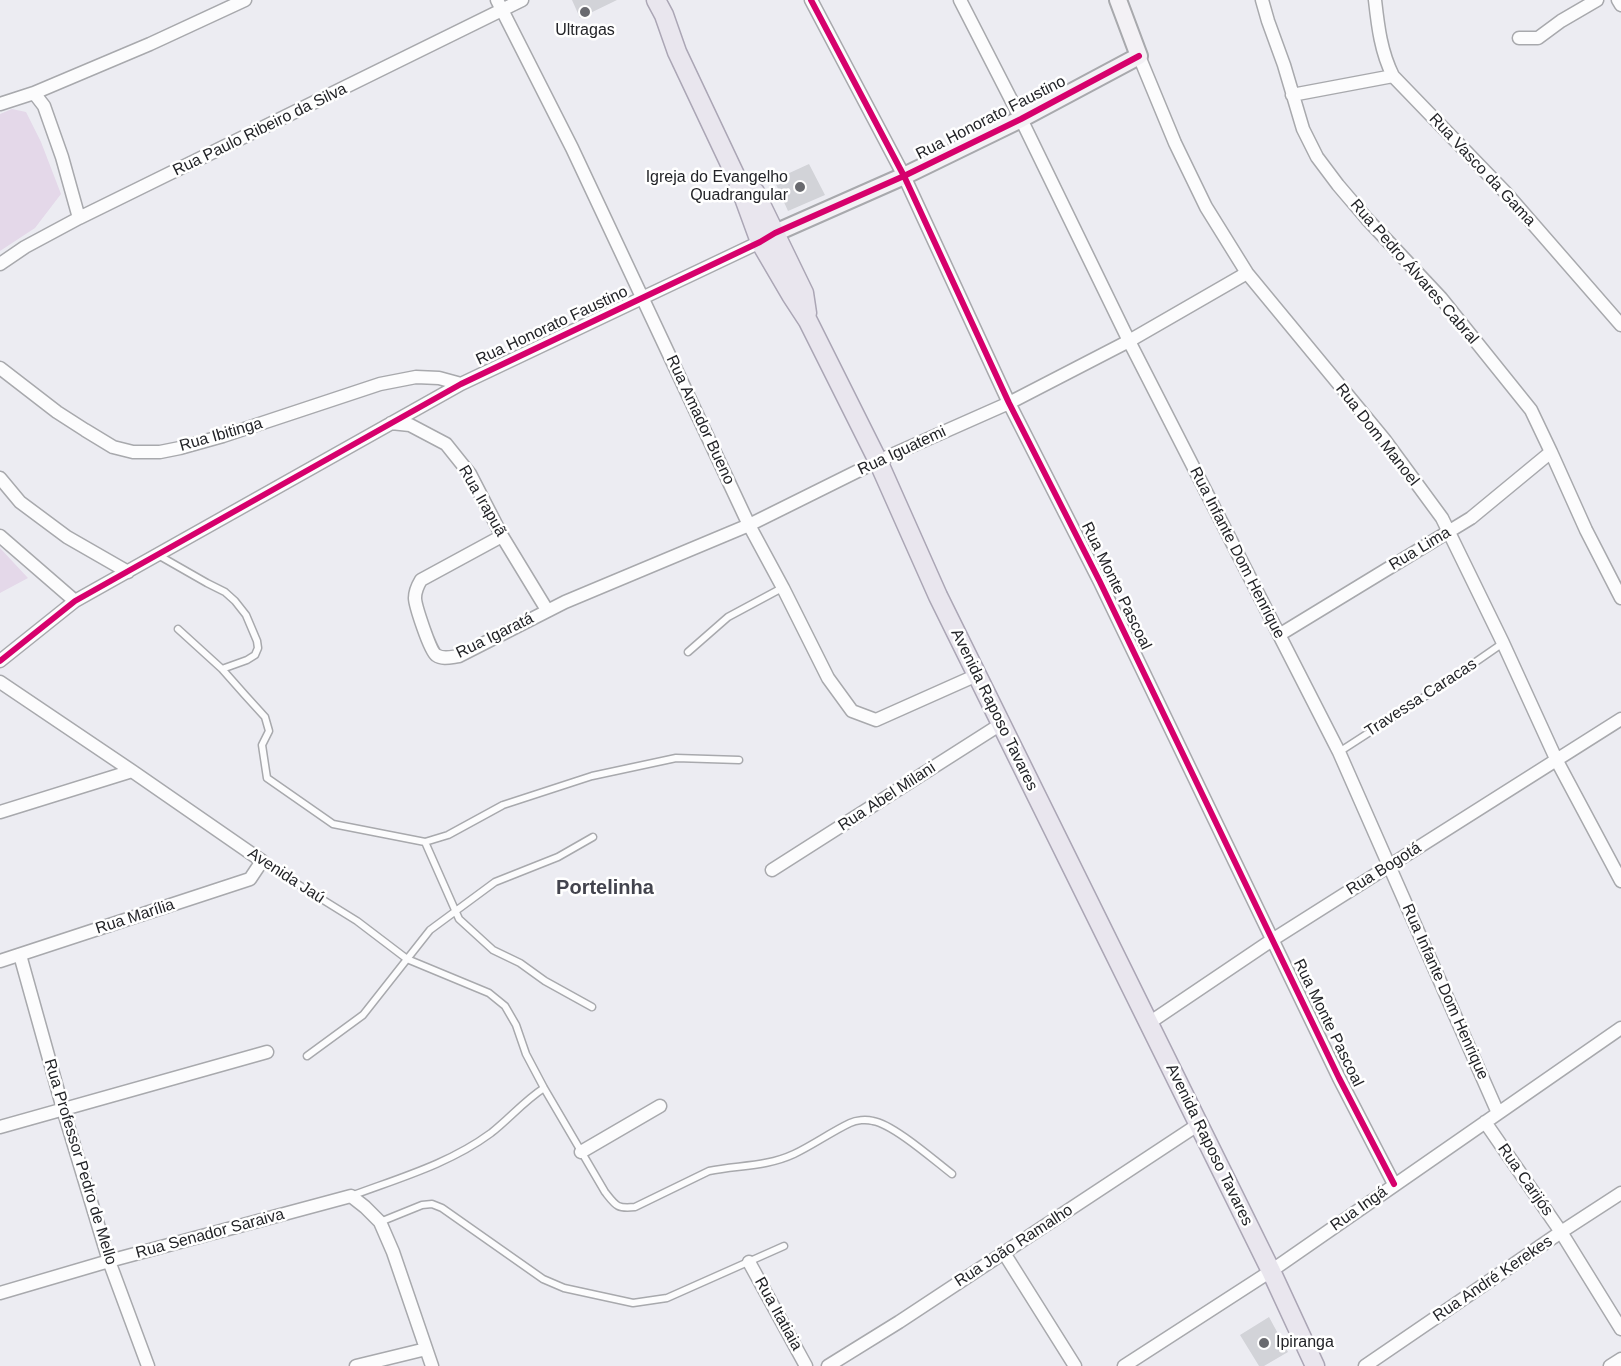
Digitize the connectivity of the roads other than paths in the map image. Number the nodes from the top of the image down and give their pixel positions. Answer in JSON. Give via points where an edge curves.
{"nodes":[{"id":1,"x":245,"y":0,"type":"edge"},
{"id":2,"x":522,"y":0,"type":"edge"},
{"id":3,"x":646,"y":0,"type":"edge"},
{"id":4,"x":656,"y":0,"type":"edge"},
{"id":5,"x":811,"y":0,"type":"edge"},
{"id":6,"x":960,"y":0,"type":"edge"},
{"id":7,"x":1118,"y":0,"type":"edge"},
{"id":8,"x":1262,"y":0,"type":"edge"},
{"id":9,"x":1375,"y":0,"type":"edge"},
{"id":10,"x":1597,"y":0,"type":"edge"},
{"id":11,"x":1618,"y":0,"type":"edge"},
{"id":12,"x":499,"y":5,"type":"edge"},
{"id":13,"x":1621,"y":5,"type":"edge"},
{"id":14,"x":1519,"y":38,"type":"dead end"},
{"id":15,"x":677,"y":52,"type":"junction"},
{"id":16,"x":1139,"y":56,"type":"junction"},
{"id":17,"x":1393,"y":76,"type":"junction"},
{"id":18,"x":34,"y":93,"type":"junction"},
{"id":19,"x":1292,"y":95,"type":"junction"},
{"id":20,"x":0,"y":104,"type":"edge"},
{"id":21,"x":1021,"y":119,"type":"junction"},
{"id":22,"x":904,"y":176,"type":"junction"},
{"id":23,"x":80,"y":218,"type":"junction"},
{"id":24,"x":768,"y":237,"type":"junction"},
{"id":25,"x":0,"y":264,"type":"edge"},
{"id":26,"x":1247,"y":273,"type":"junction"},
{"id":27,"x":643,"y":299,"type":"junction"},
{"id":28,"x":1621,"y":325,"type":"edge"},
{"id":29,"x":1129,"y":341,"type":"junction"},
{"id":30,"x":0,"y":368,"type":"edge"},
{"id":31,"x":461,"y":384,"type":"junction"},
{"id":32,"x":1009,"y":403,"type":"junction"},
{"id":33,"x":391,"y":423,"type":"junction"},
{"id":34,"x":1551,"y":452,"type":"junction"},
{"id":35,"x":878,"y":461,"type":"junction"},
{"id":36,"x":0,"y":478,"type":"edge"},
{"id":37,"x":749,"y":525,"type":"junction"},
{"id":38,"x":1449,"y":532,"type":"junction"},
{"id":39,"x":0,"y":536,"type":"edge"},
{"id":40,"x":502,"y":536,"type":"junction"},
{"id":41,"x":158,"y":555,"type":"junction"},
{"id":42,"x":128,"y":573,"type":"junction"},
{"id":43,"x":783,"y":588,"type":"junction"},
{"id":44,"x":1621,"y":598,"type":"edge"},
{"id":45,"x":75,"y":602,"type":"junction"},
{"id":46,"x":547,"y":610,"type":"junction"},
{"id":47,"x":178,"y":629,"type":"dead end"},
{"id":48,"x":1279,"y":635,"type":"junction"},
{"id":49,"x":1503,"y":643,"type":"junction"},
{"id":50,"x":688,"y":652,"type":"dead end"},
{"id":51,"x":0,"y":661,"type":"edge"},
{"id":52,"x":222,"y":669,"type":"junction"},
{"id":53,"x":977,"y":675,"type":"junction"},
{"id":54,"x":0,"y":682,"type":"edge"},
{"id":55,"x":1621,"y":719,"type":"edge"},
{"id":56,"x":1001,"y":724,"type":"junction"},
{"id":57,"x":1339,"y":752,"type":"junction"},
{"id":58,"x":739,"y":760,"type":"dead end"},
{"id":59,"x":1557,"y":761,"type":"junction"},
{"id":60,"x":132,"y":771,"type":"junction"},
{"id":61,"x":0,"y":812,"type":"edge"},
{"id":62,"x":593,"y":837,"type":"dead end"},
{"id":63,"x":425,"y":842,"type":"junction"},
{"id":64,"x":262,"y":861,"type":"junction"},
{"id":65,"x":1390,"y":865,"type":"junction"},
{"id":66,"x":772,"y":870,"type":"dead end"},
{"id":67,"x":1621,"y":881,"type":"edge"},
{"id":68,"x":456,"y":911,"type":"junction"},
{"id":69,"x":1272,"y":940,"type":"junction"},
{"id":70,"x":20,"y":955,"type":"junction"},
{"id":71,"x":407,"y":959,"type":"junction"},
{"id":72,"x":0,"y":961,"type":"edge"},
{"id":73,"x":592,"y":1007,"type":"dead end"},
{"id":74,"x":1149,"y":1023,"type":"junction"},
{"id":75,"x":1621,"y":1028,"type":"edge"},
{"id":76,"x":267,"y":1052,"type":"dead end"},
{"id":77,"x":307,"y":1056,"type":"dead end"},
{"id":78,"x":544,"y":1088,"type":"junction"},
{"id":79,"x":660,"y":1106,"type":"dead end"},
{"id":80,"x":63,"y":1109,"type":"junction"},
{"id":81,"x":1498,"y":1113,"type":"junction"},
{"id":82,"x":1485,"y":1122,"type":"junction"},
{"id":83,"x":1199,"y":1124,"type":"junction"},
{"id":84,"x":0,"y":1127,"type":"edge"},
{"id":85,"x":581,"y":1152,"type":"junction"},
{"id":86,"x":952,"y":1174,"type":"dead end"},
{"id":87,"x":1394,"y":1184,"type":"junction"},
{"id":88,"x":1621,"y":1193,"type":"edge"},
{"id":89,"x":351,"y":1196,"type":"junction"},
{"id":90,"x":380,"y":1222,"type":"junction"},
{"id":91,"x":1561,"y":1232,"type":"junction"},
{"id":92,"x":784,"y":1246,"type":"dead end"},
{"id":93,"x":1004,"y":1253,"type":"junction"},
{"id":94,"x":109,"y":1261,"type":"junction"},
{"id":95,"x":749,"y":1262,"type":"junction"},
{"id":96,"x":1271,"y":1271,"type":"junction"},
{"id":97,"x":0,"y":1293,"type":"edge"},
{"id":98,"x":1621,"y":1329,"type":"edge"},
{"id":99,"x":426,"y":1348,"type":"junction"},
{"id":100,"x":1621,"y":1359,"type":"edge"},
{"id":101,"x":1127,"y":1365,"type":"edge"},
{"id":102,"x":148,"y":1366,"type":"edge"},
{"id":103,"x":356,"y":1366,"type":"edge"},
{"id":104,"x":432,"y":1366,"type":"edge"},
{"id":105,"x":806,"y":1366,"type":"edge"},
{"id":106,"x":828,"y":1366,"type":"edge"},
{"id":107,"x":1075,"y":1366,"type":"edge"},
{"id":108,"x":1316,"y":1366,"type":"edge"},
{"id":109,"x":1365,"y":1366,"type":"edge"},
{"id":110,"x":1610,"y":1366,"type":"edge"}],
"edges":[{"from":1,"to":18,"type":"street"},
{"from":2,"to":12,"type":"street","name":"Rua Paulo Ribeiro da Silva"},
{"from":3,"to":15,"type":"main road","via":[[658,27]]},
{"from":4,"to":15,"type":"main road"},
{"from":5,"to":22,"type":"street","name":"Rua Monte Pascoal"},
{"from":6,"to":21,"type":"street","name":"Rua Infante Dom Henrique"},
{"from":7,"to":16,"type":"street","name":"Rua Dom Manoel"},
{"from":8,"to":19,"type":"street","name":"Rua Pedro Álvares Cabral"},
{"from":9,"to":17,"type":"street","name":"Rua Vasco da Gama","via":[[1380,40]]},
{"from":10,"to":14,"type":"street","via":[[1538,39]]},
{"from":11,"to":13,"type":"street"},
{"from":12,"to":23,"type":"street","name":"Rua Paulo Ribeiro da Silva"},
{"from":12,"to":27,"type":"street","name":"Rua Amador Bueno"},
{"from":15,"to":24,"type":"main road","name":"Avenida Raposo Tavares","via":[[737,179],[755,192]]},
{"from":16,"to":21,"type":"street","name":"Rua Honorato Faustino"},
{"from":16,"to":26,"type":"street","name":"Rua Dom Manoel","via":[[1206,207]]},
{"from":17,"to":19,"type":"street"},
{"from":17,"to":28,"type":"street","name":"Rua Vasco da Gama","via":[[1506,193]]},
{"from":18,"to":20,"type":"street"},
{"from":18,"to":23,"type":"street","via":[[44,106]]},
{"from":19,"to":34,"type":"street","name":"Rua Pedro Álvares Cabral","via":[[1317,157],[1367,219],[1441,298],[1531,410]]},
{"from":21,"to":22,"type":"street","name":"Rua Honorato Faustino"},
{"from":21,"to":29,"type":"street","name":"Rua Infante Dom Henrique"},
{"from":22,"to":24,"type":"street","name":"Rua Honorato Faustino"},
{"from":22,"to":32,"type":"street","name":"Rua Monte Pascoal"},
{"from":23,"to":25,"type":"street","name":"Rua Paulo Ribeiro da Silva"},
{"from":24,"to":27,"type":"street","name":"Rua Honorato Faustino"},
{"from":24,"to":35,"type":"main road","name":"Avenida Raposo Tavares","via":[[804,293],[808,321]]},
{"from":26,"to":29,"type":"street","name":"Rua Iguatemi"},
{"from":26,"to":38,"type":"street","name":"Rua Dom Manoel","via":[[1383,439]]},
{"from":27,"to":31,"type":"street","name":"Rua Honorato Faustino"},
{"from":27,"to":37,"type":"street","name":"Rua Amador Bueno"},
{"from":29,"to":32,"type":"street","name":"Rua Iguatemi"},
{"from":29,"to":48,"type":"street","name":"Rua Infante Dom Henrique"},
{"from":30,"to":31,"type":"street","name":"Rua Ibitinga","via":[[85,430],[113,447],[133,452],[180,448],[380,384],[416,377]]},
{"from":31,"to":33,"type":"street","name":"Rua Honorato Faustino"},
{"from":32,"to":35,"type":"street","name":"Rua Iguatemi"},
{"from":32,"to":69,"type":"street","name":"Rua Monte Pascoal"},
{"from":33,"to":40,"type":"street","name":"Rua Irapuã","via":[[410,425],[446,444],[470,474]]},
{"from":33,"to":41,"type":"street","name":"Rua Honorato Faustino"},
{"from":34,"to":38,"type":"street","name":"Rua Lima"},
{"from":34,"to":44,"type":"street","name":"Rua Pedro Álvares Cabral"},
{"from":35,"to":37,"type":"street","name":"Rua Iguatemi"},
{"from":35,"to":53,"type":"main road","name":"Avenida Raposo Tavares"},
{"from":36,"to":42,"type":"street","via":[[20,502],[67,537]]},
{"from":37,"to":43,"type":"street","name":"Rua Amador Bueno"},
{"from":37,"to":46,"type":"street","name":"Rua Iguatemi"},
{"from":38,"to":48,"type":"street","name":"Rua Lima"},
{"from":38,"to":49,"type":"street","name":"Rua Dom Manoel"},
{"from":39,"to":45,"type":"street"},
{"from":40,"to":46,"type":"street","name":"Rua Irapuã"},
{"from":40,"to":46,"type":"street","name":"Rua Igaratá","via":[[421,580],[415,598],[431,649],[444,658],[459,656]]},
{"from":41,"to":42,"type":"street","name":"Rua Honorato Faustino"},
{"from":41,"to":52,"type":"lane","via":[[225,591],[246,615],[257,641],[255,655]]},
{"from":42,"to":45,"type":"street","name":"Rua Honorato Faustino"},
{"from":43,"to":50,"type":"lane","via":[[728,617]]},
{"from":43,"to":53,"type":"street","name":"Rua Amador Bueno","via":[[828,678],[852,711],[876,720]]},
{"from":45,"to":51,"type":"street","name":"Rua Honorato Faustino"},
{"from":47,"to":52,"type":"lane"},
{"from":48,"to":57,"type":"street","name":"Rua Infante Dom Henrique"},
{"from":49,"to":57,"type":"lane","name":"Travessa Caracas"},
{"from":49,"to":59,"type":"street","name":"Rua Dom Manoel"},
{"from":52,"to":63,"type":"lane","via":[[265,717],[269,731],[262,746],[267,778],[333,824]]},
{"from":53,"to":56,"type":"main road","name":"Avenida Raposo Tavares"},
{"from":54,"to":60,"type":"street","name":"Avenida Jaú"},
{"from":55,"to":59,"type":"street","name":"Rua Bogotá"},
{"from":56,"to":66,"type":"street","name":"Rua Abel Milani"},
{"from":56,"to":74,"type":"main road","name":"Avenida Raposo Tavares"},
{"from":57,"to":65,"type":"street","name":"Rua Infante Dom Henrique"},
{"from":58,"to":63,"type":"lane","via":[[676,758],[592,776],[503,805],[448,835]]},
{"from":59,"to":65,"type":"street","name":"Rua Bogotá"},
{"from":59,"to":67,"type":"street","name":"Rua Dom Manoel"},
{"from":60,"to":61,"type":"street"},
{"from":60,"to":64,"type":"street","name":"Avenida Jaú"},
{"from":62,"to":68,"type":"lane","via":[[558,857],[495,882]]},
{"from":63,"to":68,"type":"lane"},
{"from":64,"to":70,"type":"street","name":"Rua Marília","via":[[250,879]]},
{"from":64,"to":71,"type":"lane","name":"Avenida Jaú","via":[[357,921]]},
{"from":65,"to":69,"type":"street","name":"Rua Bogotá"},
{"from":65,"to":81,"type":"street","name":"Rua Infante Dom Henrique"},
{"from":68,"to":71,"type":"lane","via":[[430,930]]},
{"from":68,"to":73,"type":"lane","via":[[459,919],[493,950]]},
{"from":69,"to":74,"type":"street","name":"Rua Bogotá"},
{"from":69,"to":87,"type":"street","name":"Rua Monte Pascoal"},
{"from":70,"to":72,"type":"street","name":"Rua Marília"},
{"from":70,"to":80,"type":"street","name":"Rua Professor Pedro de Mello"},
{"from":71,"to":77,"type":"lane","via":[[363,1015]]},
{"from":71,"to":78,"type":"lane","name":"Avenida Jaú","via":[[489,993],[505,1006]]},
{"from":74,"to":83,"type":"main road","name":"Avenida Raposo Tavares"},
{"from":75,"to":81,"type":"street","name":"Rua Ingá"},
{"from":76,"to":80,"type":"street"},
{"from":78,"to":85,"type":"lane","name":"Avenida Jaú"},
{"from":78,"to":89,"type":"lane","name":"Rua Senador Saraiva","via":[[491,1133],[458,1154]]},
{"from":79,"to":85,"type":"street"},
{"from":80,"to":84,"type":"street"},
{"from":80,"to":94,"type":"street","name":"Rua Professor Pedro de Mello"},
{"from":81,"to":82,"type":"street","name":"Rua Ingá"},
{"from":82,"to":87,"type":"street","name":"Rua Ingá"},
{"from":82,"to":91,"type":"street","name":"Rua Carijós"},
{"from":83,"to":93,"type":"street","name":"Rua João Ramalho"},
{"from":83,"to":96,"type":"main road","name":"Avenida Raposo Tavares"},
{"from":85,"to":86,"type":"lane","name":"Avenida Jaú","via":[[615,1206],[623,1209],[647,1202],[709,1171],[758,1166],[794,1154],[852,1122],[864,1120],[888,1127]]},
{"from":87,"to":96,"type":"street","name":"Rua Ingá"},
{"from":88,"to":91,"type":"street","name":"Rua André Kerekes"},
{"from":89,"to":90,"type":"street"},
{"from":89,"to":94,"type":"street","name":"Rua Senador Saraiva"},
{"from":90,"to":95,"type":"lane","via":[[432,1204],[543,1279],[564,1288],[633,1304],[667,1298]]},
{"from":90,"to":99,"type":"street"},
{"from":91,"to":98,"type":"street","name":"Rua Carijós"},
{"from":91,"to":109,"type":"street","name":"Rua André Kerekes"},
{"from":92,"to":95,"type":"lane"},
{"from":93,"to":106,"type":"street","name":"Rua João Ramalho"},
{"from":93,"to":107,"type":"street"},
{"from":94,"to":97,"type":"street","name":"Rua Senador Saraiva"},
{"from":94,"to":102,"type":"street","name":"Rua Professor Pedro de Mello"},
{"from":95,"to":105,"type":"street","name":"Rua Itatiaia"},
{"from":96,"to":101,"type":"street","name":"Rua Ingá"},
{"from":96,"to":108,"type":"main road","name":"Avenida Raposo Tavares"},
{"from":99,"to":103,"type":"street"},
{"from":99,"to":104,"type":"street"},
{"from":100,"to":110,"type":"street"}]}
